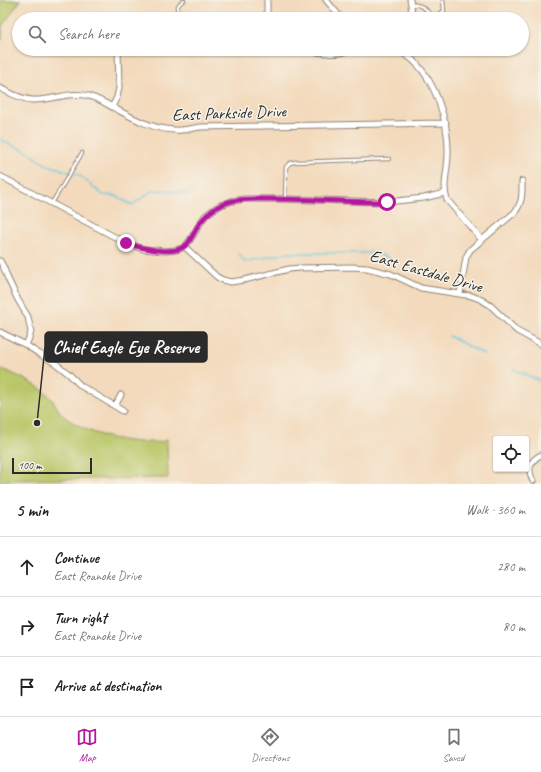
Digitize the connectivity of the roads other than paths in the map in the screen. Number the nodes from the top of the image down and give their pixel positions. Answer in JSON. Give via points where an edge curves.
{"nodes":[{"id":1,"x":184,"y":0,"type":"edge"},
{"id":2,"x":267,"y":0,"type":"edge"},
{"id":3,"x":326,"y":0,"type":"edge"},
{"id":4,"x":444,"y":0,"type":"edge"},
{"id":5,"x":411,"y":2,"type":"edge"},
{"id":6,"x":178,"y":12,"type":"edge"},
{"id":7,"x":267,"y":12,"type":"edge"},
{"id":8,"x":336,"y":12,"type":"edge"},
{"id":9,"x":412,"y":12,"type":"edge"},
{"id":10,"x":428,"y":12,"type":"edge"},
{"id":11,"x":442,"y":12,"type":"edge"},
{"id":12,"x":118,"y":56,"type":"edge"},
{"id":13,"x":408,"y":57,"type":"edge"},
{"id":14,"x":0,"y":88,"type":"edge"},
{"id":15,"x":112,"y":107,"type":"junction"},
{"id":16,"x":446,"y":123,"type":"junction"},
{"id":17,"x":82,"y":153,"type":"dead end"},
{"id":18,"x":389,"y":159,"type":"dead end"},
{"id":19,"x":0,"y":176,"type":"edge"},
{"id":20,"x":522,"y":181,"type":"dead end"},
{"id":21,"x":445,"y":193,"type":"junction"},
{"id":22,"x":285,"y":199,"type":"junction"},
{"id":23,"x":52,"y":204,"type":"junction"},
{"id":24,"x":482,"y":240,"type":"junction"},
{"id":25,"x":185,"y":247,"type":"junction"},
{"id":26,"x":0,"y":261,"type":"edge"},
{"id":27,"x":460,"y":294,"type":"junction"},
{"id":28,"x":0,"y":332,"type":"edge"},
{"id":29,"x":541,"y":344,"type":"edge"},
{"id":30,"x":26,"y":345,"type":"junction"},
{"id":31,"x":121,"y":395,"type":"dead end"},
{"id":32,"x":115,"y":406,"type":"junction"},
{"id":33,"x":123,"y":411,"type":"dead end"},
{"id":34,"x":541,"y":455,"type":"edge"},
{"id":35,"x":533,"y":480,"type":"dead end"}],
"edges":[{"from":1,"to":6,"type":"lane","via":[[178,4]]},
{"from":2,"to":7,"type":"street"},
{"from":3,"to":8,"type":"street"},
{"from":4,"to":11,"type":"lane"},
{"from":5,"to":9,"type":"street"},
{"from":5,"to":10,"type":"lane"},
{"from":12,"to":15,"type":"street","via":[[119,88]]},
{"from":13,"to":16,"type":"street","via":[[420,67],[434,89]]},
{"from":14,"to":15,"type":"street","name":"East Parkside Drive","via":[[32,100],[79,94]]},
{"from":15,"to":16,"type":"street","name":"East Parkside Drive","via":[[151,126],[175,130],[201,127]]},
{"from":16,"to":21,"type":"street","via":[[448,154]]},
{"from":17,"to":23,"type":"lane"},
{"from":18,"to":22,"type":"lane","via":[[290,163],[286,167]]},
{"from":19,"to":23,"type":"street"},
{"from":20,"to":24,"type":"street","via":[[522,198],[518,208]]},
{"from":21,"to":22,"type":"street","via":[[387,202]]},
{"from":21,"to":24,"type":"street","via":[[447,200]]},
{"from":22,"to":25,"type":"street","via":[[245,199],[221,205],[205,216]]},
{"from":23,"to":25,"type":"street","via":[[136,247],[165,251]]},
{"from":24,"to":27,"type":"street","via":[[466,257]]},
{"from":25,"to":27,"type":"street","name":"East Eastdale Drive","via":[[217,277],[231,282],[300,268],[359,267],[381,271],[422,288]]},
{"from":26,"to":30,"type":"street","via":[[28,317],[31,332]]},
{"from":27,"to":29,"type":"street","name":"East Eastdale Drive","via":[[482,300],[517,331]]},
{"from":28,"to":30,"type":"street"},
{"from":30,"to":32,"type":"street","via":[[55,363],[81,386]]},
{"from":31,"to":32,"type":"street"},
{"from":32,"to":33,"type":"street"},
{"from":34,"to":35,"type":"street","via":[[530,465],[530,476]]}]}
